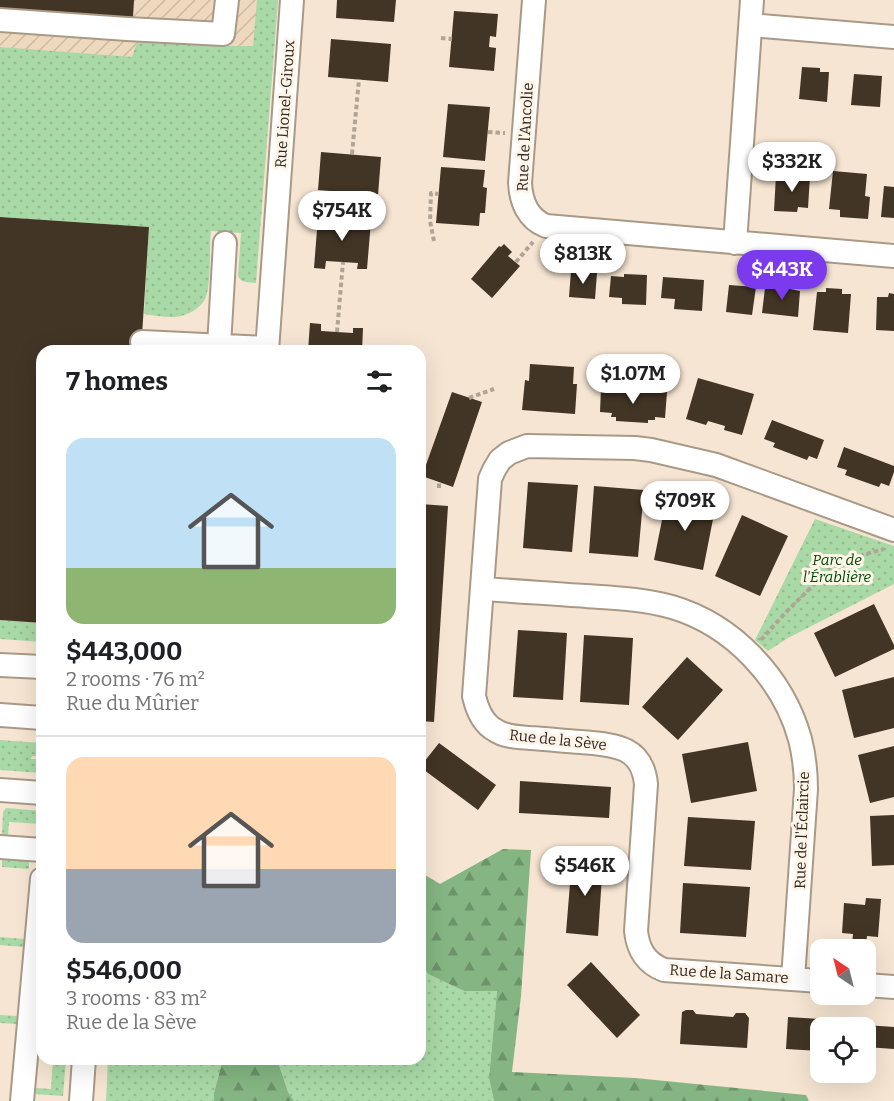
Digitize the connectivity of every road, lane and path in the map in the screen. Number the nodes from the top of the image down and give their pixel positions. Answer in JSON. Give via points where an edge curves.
{"nodes":[{"id":1,"x":226,"y":0,"type":"edge"},
{"id":2,"x":292,"y":0,"type":"edge"},
{"id":3,"x":534,"y":0,"type":"edge"},
{"id":4,"x":752,"y":0,"type":"edge"},
{"id":5,"x":0,"y":20,"type":"edge"},
{"id":6,"x":751,"y":25,"type":"junction"},
{"id":7,"x":894,"y":37,"type":"edge"},
{"id":8,"x":441,"y":38,"type":"dead end"},
{"id":9,"x":452,"y":39,"type":"dead end"},
{"id":10,"x":359,"y":80,"type":"dead end"},
{"id":11,"x":352,"y":154,"type":"dead end"},
{"id":12,"x":438,"y":194,"type":"dead end"},
{"id":13,"x":435,"y":241,"type":"dead end"},
{"id":14,"x":225,"y":243,"type":"dead end"},
{"id":15,"x":735,"y":243,"type":"junction"},
{"id":16,"x":894,"y":255,"type":"edge"},
{"id":17,"x":343,"y":262,"type":"dead end"},
{"id":18,"x":337,"y":332,"type":"dead end"},
{"id":19,"x":142,"y":342,"type":"dead end"},
{"id":20,"x":200,"y":345,"type":"edge"},
{"id":21,"x":219,"y":345,"type":"edge"},
{"id":22,"x":267,"y":345,"type":"edge"},
{"id":23,"x":494,"y":389,"type":"dead end"},
{"id":24,"x":469,"y":398,"type":"dead end"},
{"id":25,"x":439,"y":483,"type":"dead end"},
{"id":26,"x":439,"y":488,"type":"dead end"},
{"id":27,"x":894,"y":530,"type":"edge"},
{"id":28,"x":894,"y":546,"type":"edge"},
{"id":29,"x":482,"y":589,"type":"junction"},
{"id":30,"x":758,"y":642,"type":"dead end"},
{"id":31,"x":0,"y":664,"type":"edge"},
{"id":32,"x":36,"y":667,"type":"edge"},
{"id":33,"x":0,"y":715,"type":"edge"},
{"id":34,"x":36,"y":718,"type":"edge"},
{"id":35,"x":0,"y":790,"type":"edge"},
{"id":36,"x":36,"y":793,"type":"edge"},
{"id":37,"x":0,"y":847,"type":"edge"},
{"id":38,"x":36,"y":850,"type":"edge"},
{"id":39,"x":36,"y":946,"type":"edge"},
{"id":40,"x":643,"y":955,"type":"joint"},
{"id":41,"x":793,"y":979,"type":"junction"},
{"id":42,"x":810,"y":980,"type":"edge"},
{"id":43,"x":876,"y":986,"type":"edge"},
{"id":44,"x":894,"y":987,"type":"edge"},
{"id":45,"x":84,"y":1065,"type":"edge"},
{"id":46,"x":22,"y":1101,"type":"edge"},
{"id":47,"x":81,"y":1101,"type":"edge"}],
"edges":[{"from":1,"to":5,"type":"street","via":[[223,34]]},
{"from":2,"to":22,"type":"street","name":"Rue Lionel-Giroux"},
{"from":3,"to":15,"type":"street","name":"Rue de l'Ancolie","via":[[520,183],[523,203],[534,219],[546,226]]},
{"from":4,"to":6,"type":"street"},
{"from":6,"to":7,"type":"street"},
{"from":6,"to":15,"type":"street"},
{"from":8,"to":9,"type":"path"},
{"from":10,"to":11,"type":"path"},
{"from":12,"to":13,"type":"path","via":[[431,193],[430,221]]},
{"from":14,"to":21,"type":"street"},
{"from":15,"to":16,"type":"street","name":"Rue de l'Ancolie"},
{"from":17,"to":18,"type":"path"},
{"from":19,"to":20,"type":"street"},
{"from":23,"to":24,"type":"path"},
{"from":25,"to":26,"type":"path"},
{"from":27,"to":29,"type":"street","name":"Rue de la Sève","via":[[716,465],[651,450],[527,447],[500,460],[490,479]]},
{"from":28,"to":30,"type":"path","via":[[846,560],[833,558],[825,574]]},
{"from":29,"to":40,"type":"street","name":"Rue de la Sève","via":[[474,696],[487,724],[510,736],[621,747],[636,757],[645,774],[636,931]]},
{"from":29,"to":41,"type":"street","name":"Rue de l'Éclaircie","via":[[638,600],[674,608],[720,630],[761,666],[796,726],[806,772]]},
{"from":31,"to":32,"type":"street"},
{"from":33,"to":34,"type":"street"},
{"from":35,"to":36,"type":"street"},
{"from":37,"to":38,"type":"street"},
{"from":39,"to":46,"type":"street"},
{"from":40,"to":41,"type":"street","name":"Rue de la Samare","via":[[663,970]]},
{"from":41,"to":42,"type":"street","name":"Rue de la Samare"},
{"from":43,"to":44,"type":"street"},
{"from":45,"to":47,"type":"street"}]}
